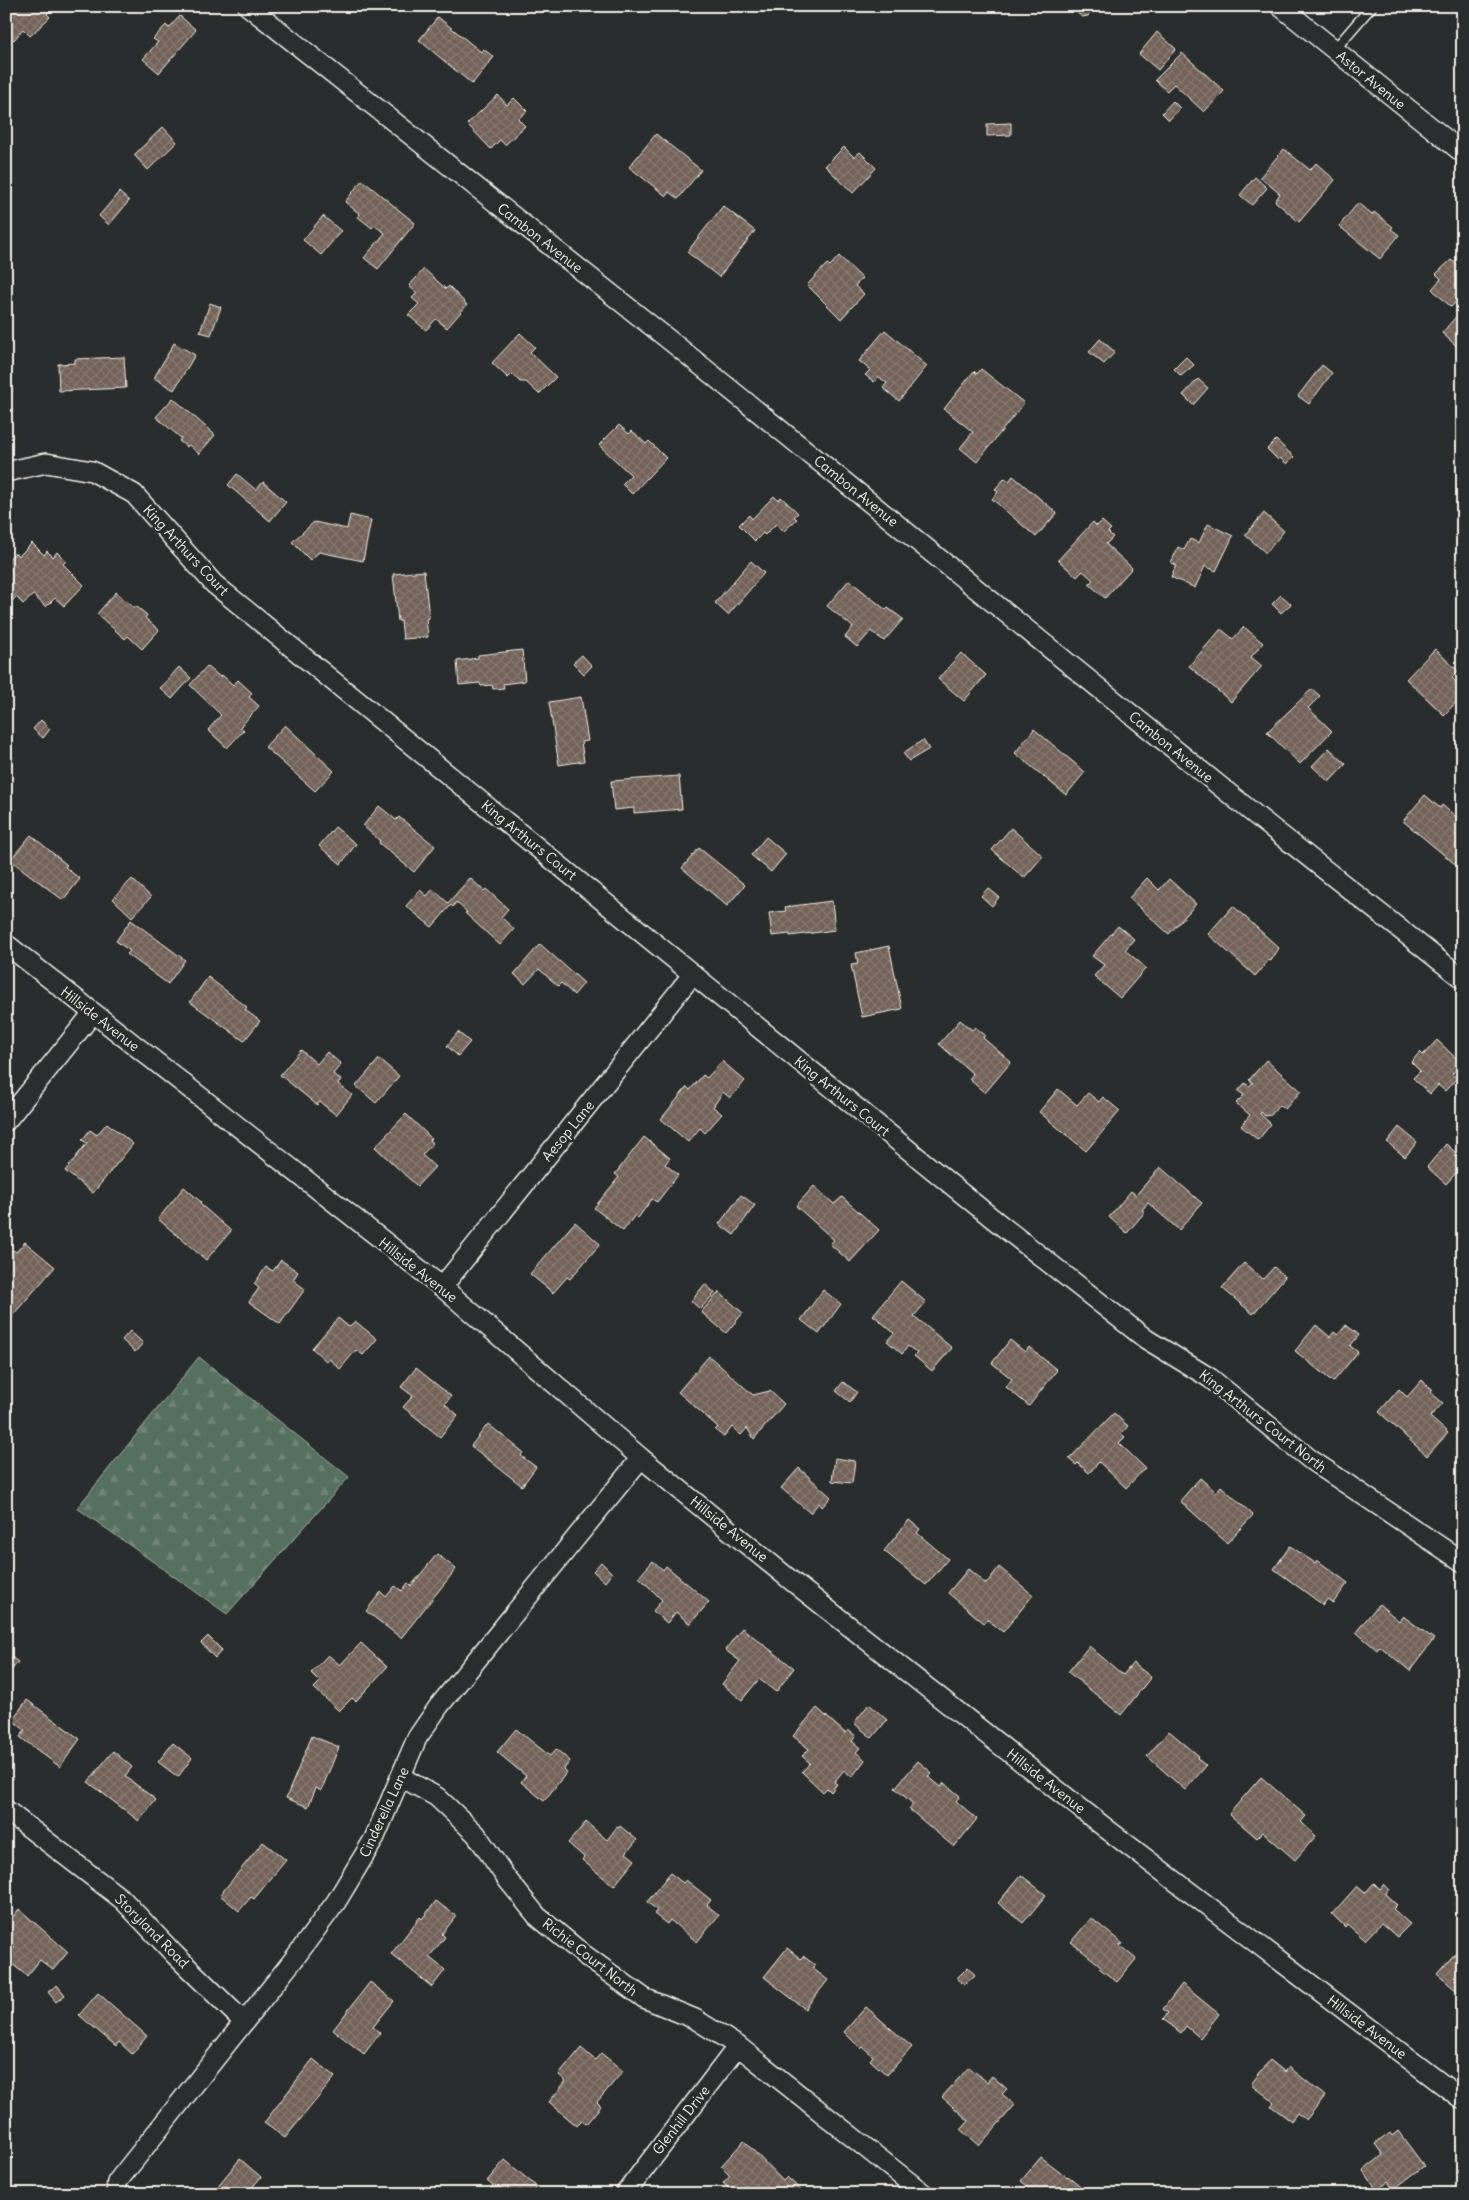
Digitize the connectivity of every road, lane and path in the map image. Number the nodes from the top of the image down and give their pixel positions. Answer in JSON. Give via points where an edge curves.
{"nodes":[{"id":1,"x":248,"y":6,"type":"edge"},
{"id":2,"x":1280,"y":6,"type":"edge"},
{"id":3,"x":1372,"y":6,"type":"edge"},
{"id":4,"x":1334,"y":50,"type":"junction"},
{"id":5,"x":1463,"y":153,"type":"edge"},
{"id":6,"x":6,"y":472,"type":"edge"},
{"id":7,"x":6,"y":944,"type":"edge"},
{"id":8,"x":693,"y":974,"type":"junction"},
{"id":9,"x":1463,"y":979,"type":"edge"},
{"id":10,"x":93,"y":1014,"type":"junction"},
{"id":11,"x":6,"y":1121,"type":"edge"},
{"id":12,"x":1042,"y":1256,"type":"joint"},
{"id":13,"x":442,"y":1287,"type":"junction"},
{"id":14,"x":641,"y":1458,"type":"junction"},
{"id":15,"x":1463,"y":1562,"type":"edge"},
{"id":16,"x":402,"y":1777,"type":"junction"},
{"id":17,"x":6,"y":1810,"type":"edge"},
{"id":18,"x":244,"y":2022,"type":"junction"},
{"id":19,"x":738,"y":2046,"type":"junction"},
{"id":20,"x":1463,"y":2100,"type":"edge"},
{"id":21,"x":116,"y":2194,"type":"edge"},
{"id":22,"x":625,"y":2194,"type":"edge"},
{"id":23,"x":924,"y":2194,"type":"edge"}],
"edges":[{"from":1,"to":9,"type":"street","name":"Cambon Avenue","via":[[678,347],[1245,807]]},
{"from":2,"to":4,"type":"street","name":"Astor Avenue"},
{"from":3,"to":4,"type":"lane"},
{"from":4,"to":5,"type":"street","name":"Astor Avenue"},
{"from":6,"to":8,"type":"street","name":"King Arthurs Court","via":[[46,463],[92,472],[134,494],[214,584]]},
{"from":7,"to":10,"type":"street","name":"Hillside Avenue"},
{"from":8,"to":12,"type":"street","name":"King Arthurs Court"},
{"from":8,"to":13,"type":"street","name":"Aesop Lane"},
{"from":10,"to":11,"type":"street"},
{"from":10,"to":13,"type":"street","name":"Hillside Avenue"},
{"from":12,"to":15,"type":"street","name":"King Arthurs Court North","via":[[1146,1339],[1210,1378],[1311,1460]]},
{"from":13,"to":14,"type":"street","name":"Hillside Avenue"},
{"from":14,"to":16,"type":"street","name":"Cinderella Lane","via":[[439,1706],[417,1738]]},
{"from":14,"to":20,"type":"street","name":"Hillside Avenue","via":[[1108,1830]]},
{"from":16,"to":18,"type":"street","name":"Cinderella Lane","via":[[374,1839],[336,1902]]},
{"from":16,"to":19,"type":"street","name":"Richie Court North","via":[[437,1797],[476,1834],[537,1916],[583,1954],[644,1998],[695,2019]]},
{"from":17,"to":18,"type":"street","name":"Storyland Road","via":[[123,1900]]},
{"from":18,"to":21,"type":"street","name":"Cinderella Lane","via":[[117,2182]]},
{"from":19,"to":22,"type":"street","name":"Glenhill Drive"},
{"from":19,"to":23,"type":"street","name":"Richie Court North"}]}
